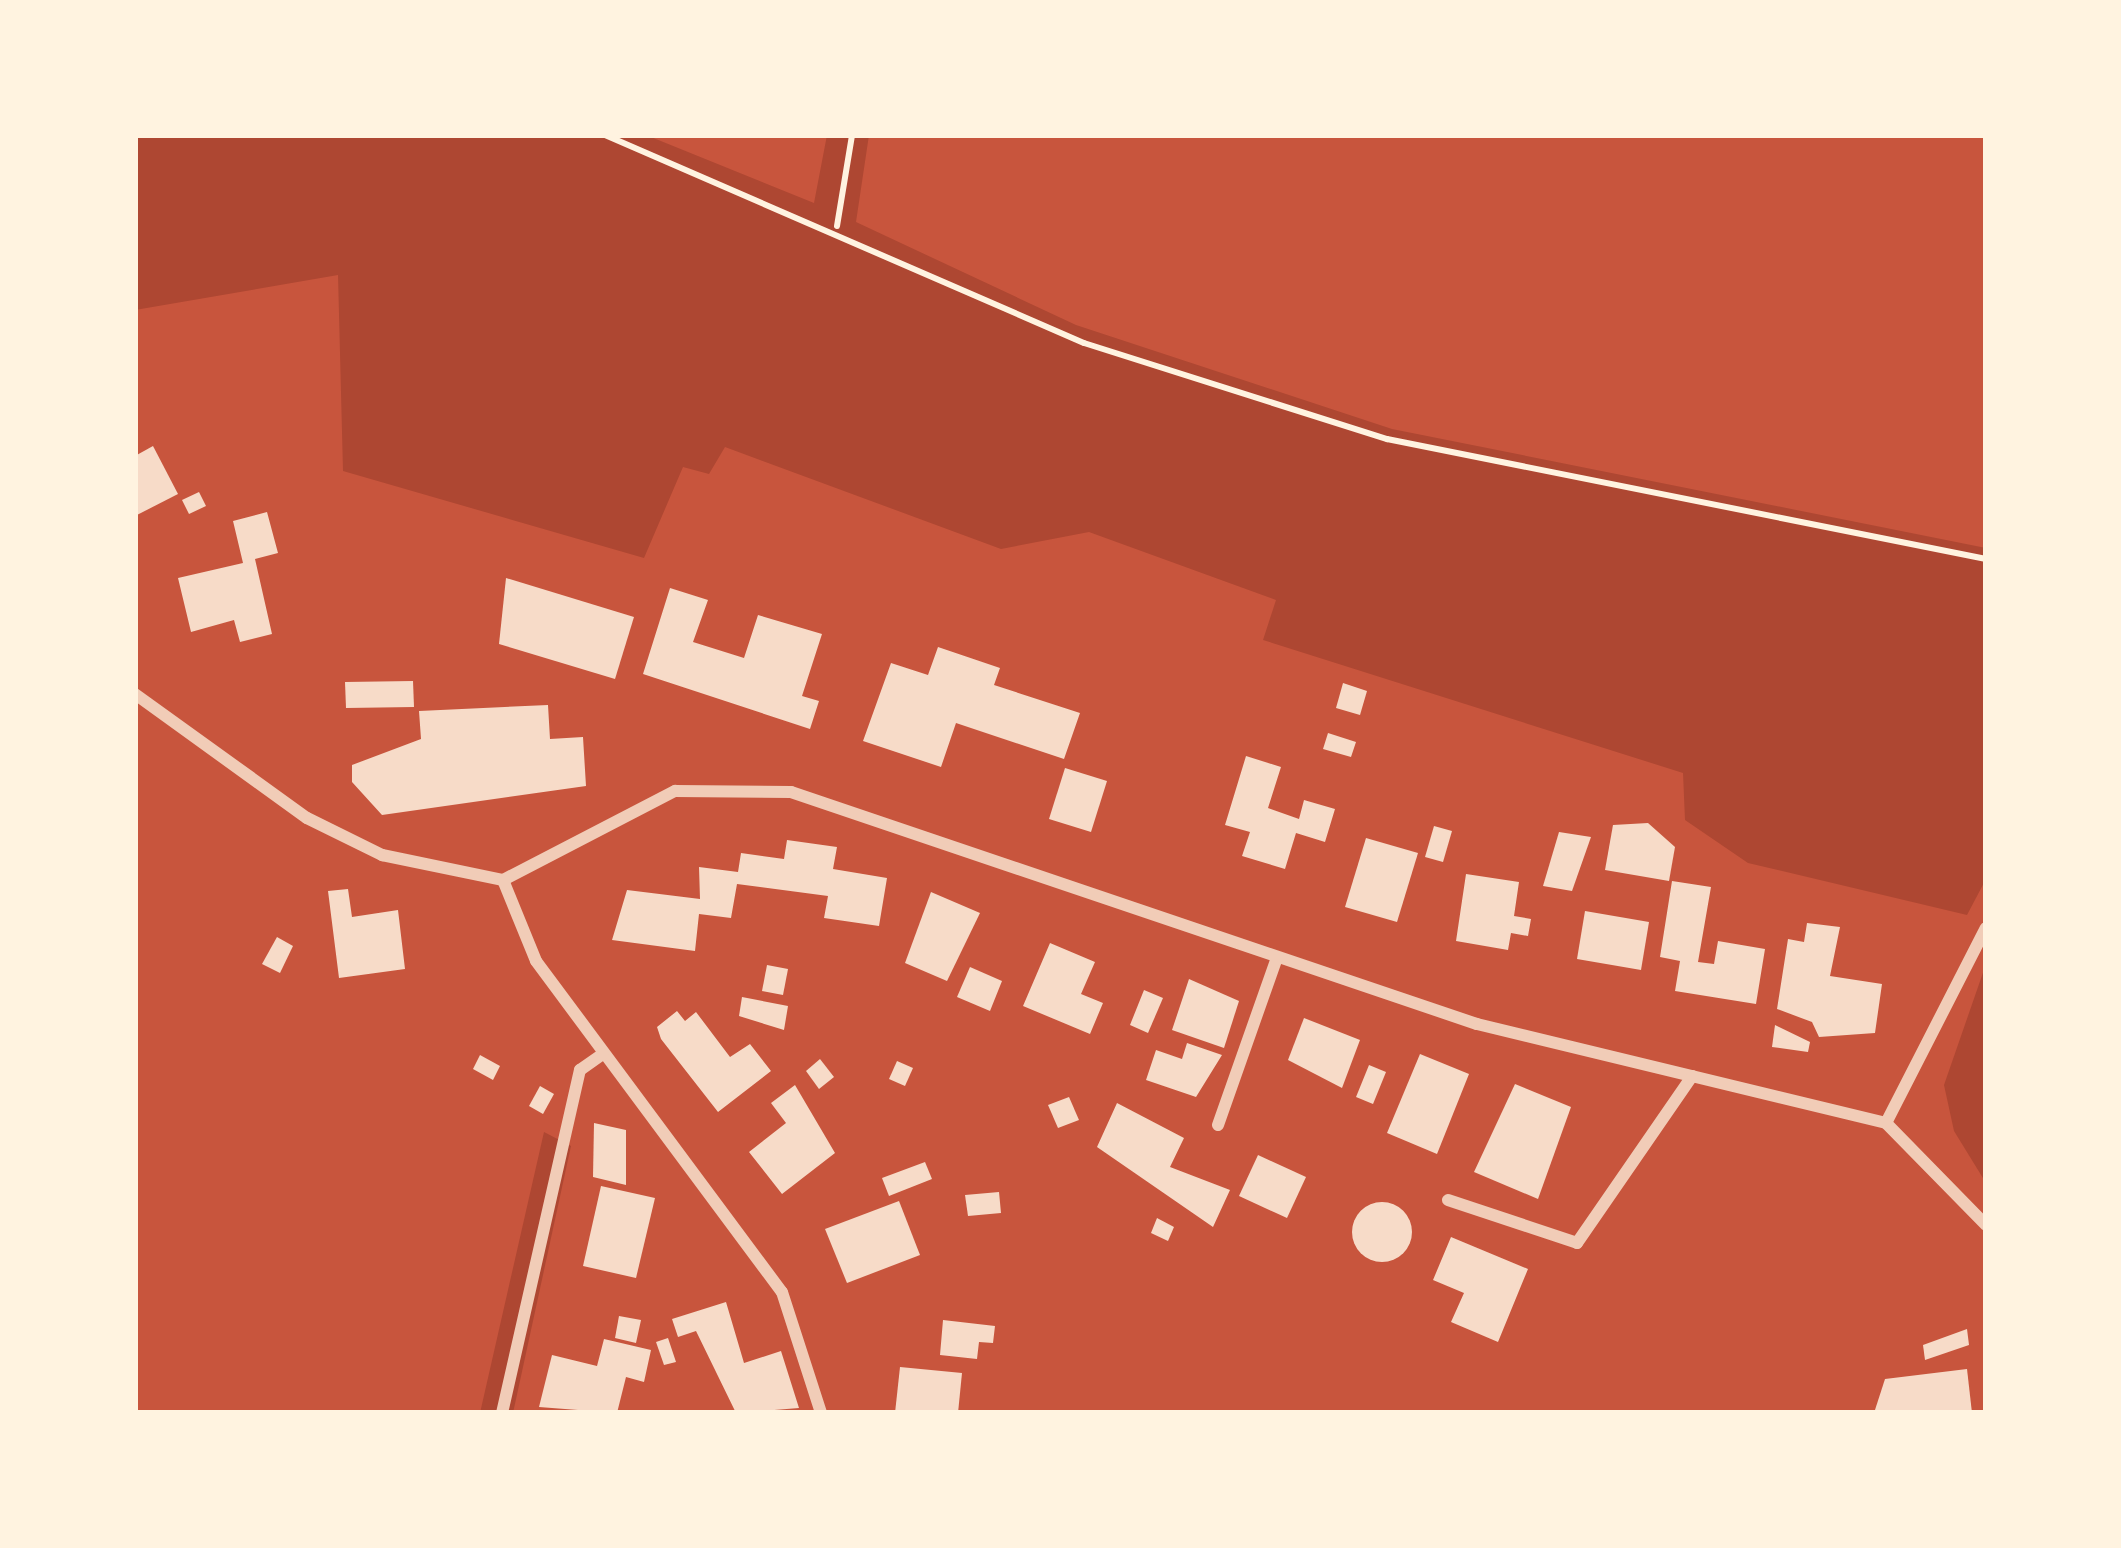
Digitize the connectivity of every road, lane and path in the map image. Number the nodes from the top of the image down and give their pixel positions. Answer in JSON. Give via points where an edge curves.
{"nodes":[{"id":1,"x":605,"y":135,"type":"edge"},
{"id":2,"x":852,"y":135,"type":"edge"},
{"id":3,"x":837,"y":227,"type":"junction"},
{"id":4,"x":1986,"y":559,"type":"edge"},
{"id":5,"x":135,"y":694,"type":"edge"},
{"id":6,"x":503,"y":880,"type":"junction"},
{"id":7,"x":1986,"y":928,"type":"edge"},
{"id":8,"x":1276,"y":960,"type":"junction"},
{"id":9,"x":603,"y":1054,"type":"junction"},
{"id":10,"x":1692,"y":1076,"type":"junction"},
{"id":11,"x":1886,"y":1123,"type":"junction"},
{"id":12,"x":1218,"y":1125,"type":"dead end"},
{"id":13,"x":1448,"y":1200,"type":"dead end"},
{"id":14,"x":1986,"y":1225,"type":"edge"},
{"id":15,"x":502,"y":1413,"type":"edge"},
{"id":16,"x":821,"y":1413,"type":"edge"}],
"edges":[{"from":1,"to":3,"type":"path"},
{"from":2,"to":3,"type":"path"},
{"from":3,"to":4,"type":"path","via":[[1084,343],[1387,439]]},
{"from":5,"to":6,"type":"street","via":[[307,818],[382,855]]},
{"from":6,"to":8,"type":"street","via":[[675,791],[725,784],[791,792]]},
{"from":6,"to":9,"type":"street","via":[[536,961]]},
{"from":7,"to":11,"type":"street"},
{"from":8,"to":10,"type":"street"},
{"from":8,"to":12,"type":"street"},
{"from":9,"to":15,"type":"street","via":[[580,1070]]},
{"from":9,"to":16,"type":"street","via":[[782,1292]]},
{"from":10,"to":11,"type":"street"},
{"from":10,"to":13,"type":"street","via":[[1577,1243]]},
{"from":11,"to":14,"type":"street"}]}
